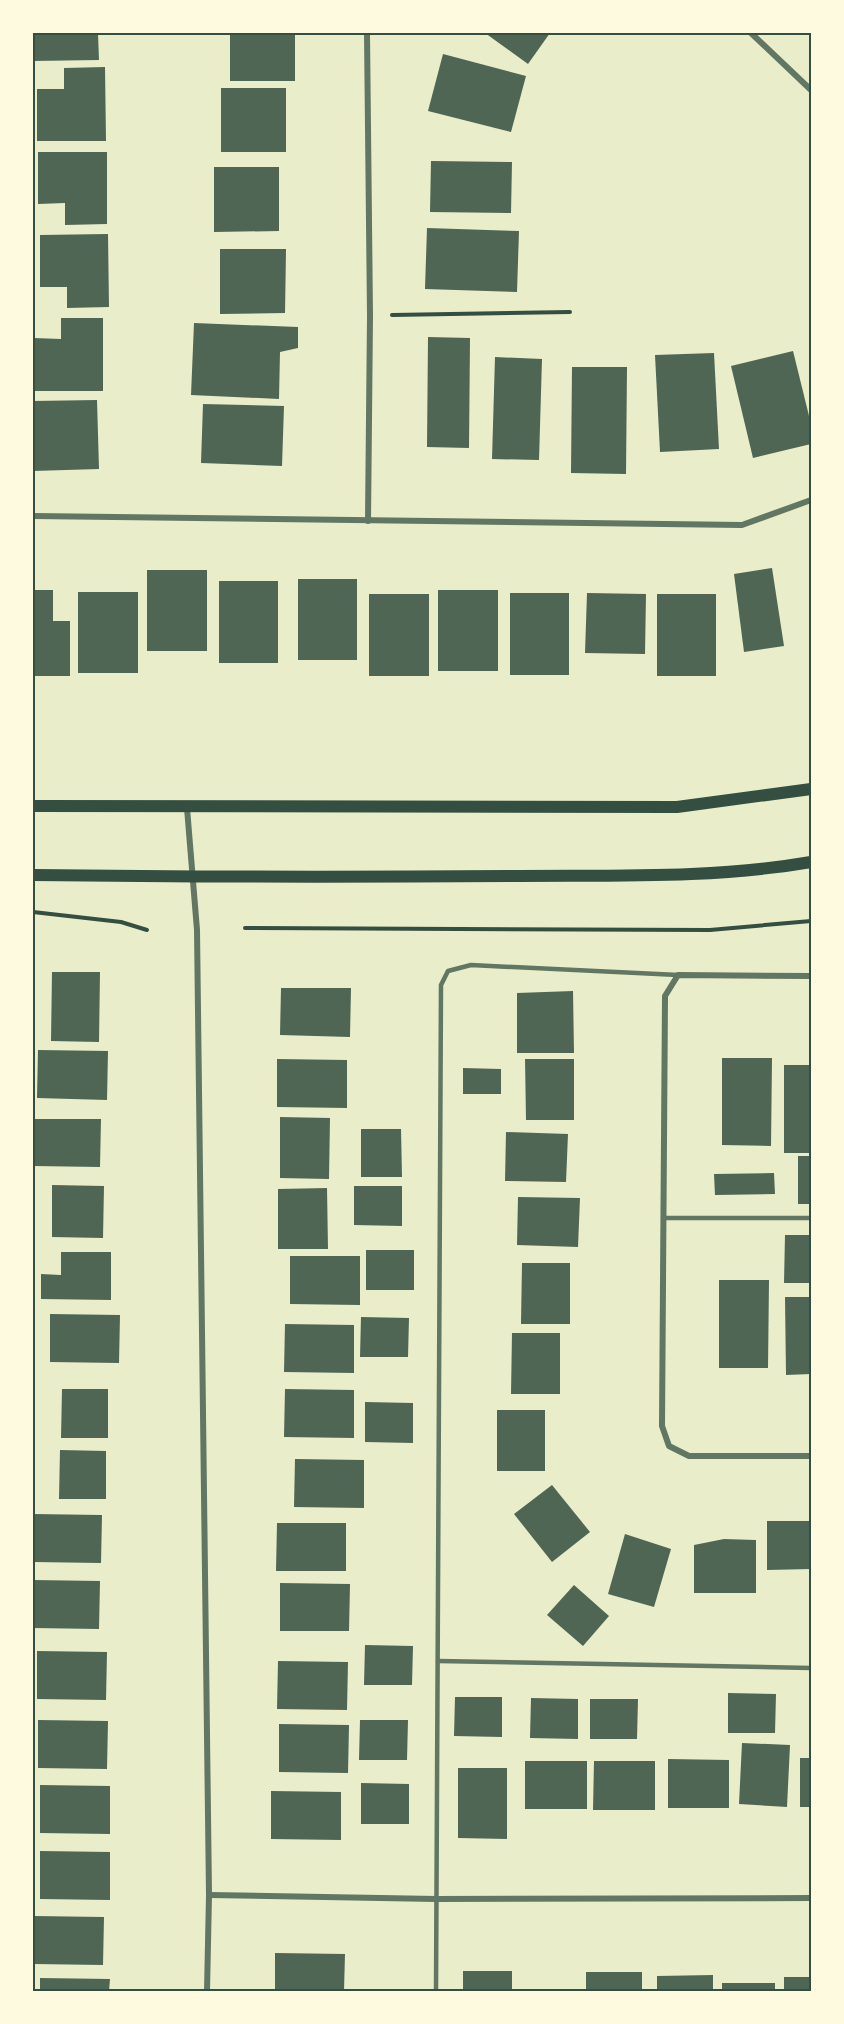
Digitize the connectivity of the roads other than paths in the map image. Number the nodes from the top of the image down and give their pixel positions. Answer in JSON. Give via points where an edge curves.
{"nodes":[{"id":1,"x":367,"y":33,"type":"edge"},
{"id":2,"x":751,"y":33,"type":"edge"},
{"id":3,"x":811,"y":90,"type":"edge"},
{"id":4,"x":811,"y":500,"type":"edge"},
{"id":5,"x":33,"y":516,"type":"edge"},
{"id":6,"x":368,"y":521,"type":"junction"},
{"id":7,"x":811,"y":789,"type":"edge"},
{"id":8,"x":33,"y":806,"type":"edge"},
{"id":9,"x":187,"y":808,"type":"junction"},
{"id":10,"x":811,"y":862,"type":"edge"},
{"id":11,"x":33,"y":875,"type":"edge"},
{"id":12,"x":192,"y":877,"type":"junction"},
{"id":13,"x":678,"y":975,"type":"junction"},
{"id":14,"x":811,"y":976,"type":"edge"},
{"id":15,"x":663,"y":1218,"type":"junction"},
{"id":16,"x":811,"y":1218,"type":"edge"},
{"id":17,"x":811,"y":1456,"type":"edge"},
{"id":18,"x":438,"y":1661,"type":"junction"},
{"id":19,"x":811,"y":1668,"type":"edge"},
{"id":20,"x":209,"y":1895,"type":"junction"},
{"id":21,"x":811,"y":1898,"type":"edge"},
{"id":22,"x":436,"y":1899,"type":"junction"},
{"id":23,"x":207,"y":1991,"type":"edge"},
{"id":24,"x":436,"y":1991,"type":"edge"}],
"edges":[{"from":1,"to":6,"type":"street"},
{"from":2,"to":3,"type":"street"},
{"from":4,"to":6,"type":"street","via":[[742,525]]},
{"from":5,"to":6,"type":"street"},
{"from":7,"to":9,"type":"main road","via":[[678,807]]},
{"from":8,"to":9,"type":"main road"},
{"from":9,"to":12,"type":"street"},
{"from":10,"to":12,"type":"main road","via":[[677,874]]},
{"from":11,"to":12,"type":"main road"},
{"from":12,"to":20,"type":"street","via":[[197,930]]},
{"from":13,"to":14,"type":"street"},
{"from":13,"to":15,"type":"street","via":[[665,996]]},
{"from":13,"to":18,"type":"lane","via":[[471,965],[447,971],[441,986]]},
{"from":15,"to":16,"type":"lane"},
{"from":15,"to":17,"type":"street","via":[[662,1426],[669,1446],[689,1456]]},
{"from":18,"to":19,"type":"lane"},
{"from":18,"to":22,"type":"lane"},
{"from":20,"to":22,"type":"street"},
{"from":20,"to":23,"type":"street"},
{"from":21,"to":22,"type":"street"},
{"from":22,"to":24,"type":"lane"}]}
